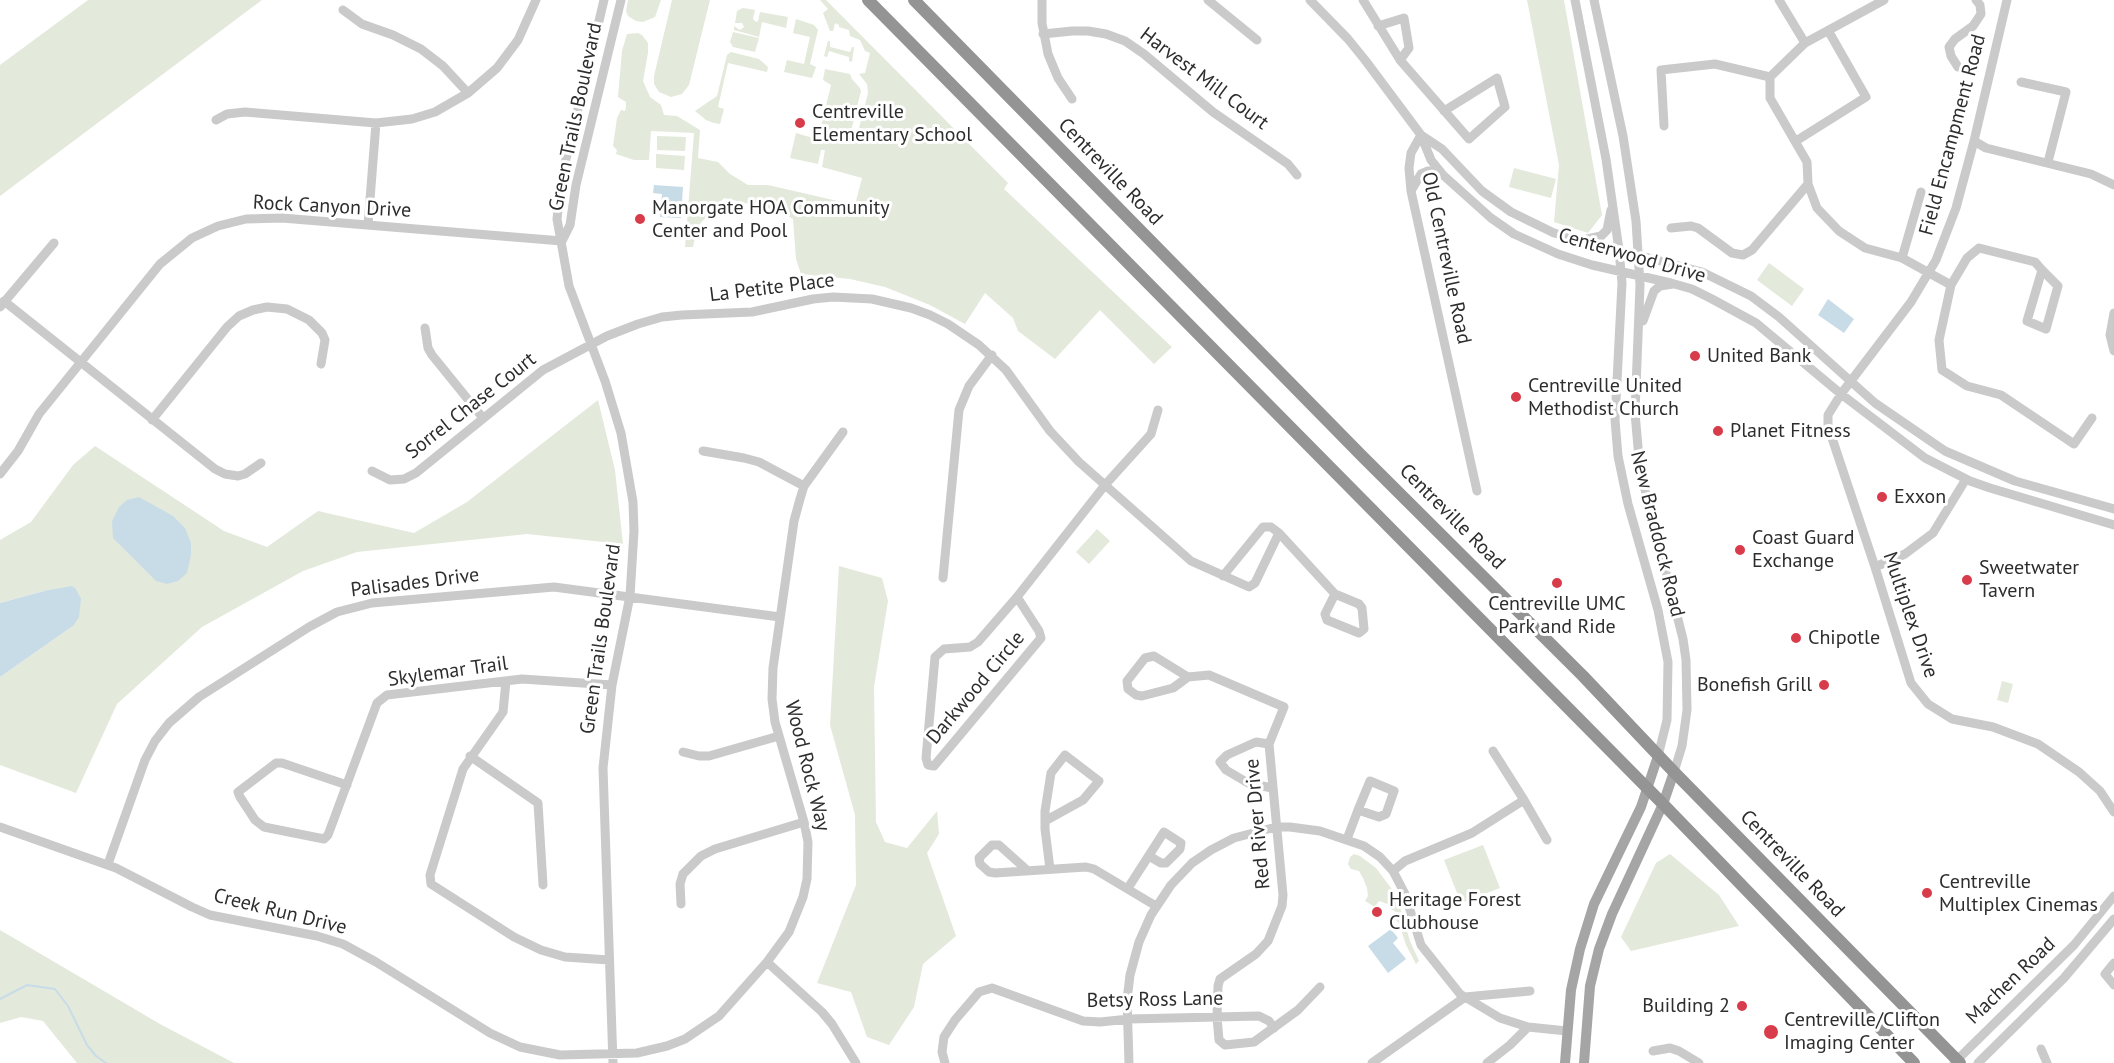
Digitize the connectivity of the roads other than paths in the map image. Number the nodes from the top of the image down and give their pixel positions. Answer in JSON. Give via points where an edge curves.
{"nodes":[{"id":1,"x":536,"y":0,"type":"edge"},
{"id":2,"x":604,"y":0,"type":"edge"},
{"id":3,"x":621,"y":0,"type":"edge"},
{"id":4,"x":868,"y":0,"type":"edge"},
{"id":5,"x":914,"y":0,"type":"edge"},
{"id":6,"x":1042,"y":0,"type":"edge"},
{"id":7,"x":1208,"y":0,"type":"edge"},
{"id":8,"x":1310,"y":0,"type":"edge"},
{"id":9,"x":1363,"y":0,"type":"edge"},
{"id":10,"x":1575,"y":0,"type":"edge"},
{"id":11,"x":1594,"y":0,"type":"edge"},
{"id":12,"x":1779,"y":0,"type":"edge"},
{"id":13,"x":1884,"y":0,"type":"edge"},
{"id":14,"x":1976,"y":0,"type":"edge"},
{"id":15,"x":2007,"y":0,"type":"edge"},
{"id":16,"x":343,"y":10,"type":"dead end"},
{"id":17,"x":1378,"y":26,"type":"junction"},
{"id":18,"x":1829,"y":32,"type":"junction"},
{"id":19,"x":1043,"y":34,"type":"junction"},
{"id":20,"x":1257,"y":40,"type":"dead end"},
{"id":21,"x":1805,"y":44,"type":"junction"},
{"id":22,"x":1400,"y":60,"type":"junction"},
{"id":23,"x":1958,"y":67,"type":"dead end"},
{"id":24,"x":1770,"y":77,"type":"junction"},
{"id":25,"x":2021,"y":82,"type":"dead end"},
{"id":26,"x":468,"y":93,"type":"junction"},
{"id":27,"x":1072,"y":99,"type":"dead end"},
{"id":28,"x":1444,"y":111,"type":"junction"},
{"id":29,"x":216,"y":120,"type":"dead end"},
{"id":30,"x":376,"y":123,"type":"junction"},
{"id":31,"x":1664,"y":126,"type":"dead end"},
{"id":32,"x":1421,"y":135,"type":"junction"},
{"id":33,"x":1796,"y":141,"type":"junction"},
{"id":34,"x":1974,"y":141,"type":"junction"},
{"id":35,"x":2048,"y":162,"type":"junction"},
{"id":36,"x":1440,"y":171,"type":"junction"},
{"id":37,"x":1297,"y":175,"type":"dead end"},
{"id":38,"x":1808,"y":184,"type":"junction"},
{"id":39,"x":2114,"y":185,"type":"edge"},
{"id":40,"x":1411,"y":190,"type":"junction"},
{"id":41,"x":1921,"y":192,"type":"dead end"},
{"id":42,"x":1612,"y":193,"type":"junction"},
{"id":43,"x":368,"y":225,"type":"junction"},
{"id":44,"x":1671,"y":228,"type":"dead end"},
{"id":45,"x":1578,"y":240,"type":"junction"},
{"id":46,"x":562,"y":241,"type":"junction"},
{"id":47,"x":54,"y":243,"type":"dead end"},
{"id":48,"x":1620,"y":250,"type":"junction"},
{"id":49,"x":1638,"y":254,"type":"junction"},
{"id":50,"x":1902,"y":258,"type":"junction"},
{"id":51,"x":2042,"y":270,"type":"junction"},
{"id":52,"x":1621,"y":271,"type":"junction"},
{"id":53,"x":1928,"y":274,"type":"junction"},
{"id":54,"x":1640,"y":275,"type":"junction"},
{"id":55,"x":1677,"y":284,"type":"junction"},
{"id":56,"x":1951,"y":285,"type":"junction"},
{"id":57,"x":2,"y":304,"type":"edge"},
{"id":58,"x":2114,"y":313,"type":"edge"},
{"id":59,"x":425,"y":328,"type":"dead end"},
{"id":60,"x":1638,"y":338,"type":"junction"},
{"id":61,"x":590,"y":344,"type":"junction"},
{"id":62,"x":2114,"y":351,"type":"edge"},
{"id":63,"x":992,"y":356,"type":"junction"},
{"id":64,"x":80,"y":362,"type":"junction"},
{"id":65,"x":321,"y":363,"type":"dead end"},
{"id":66,"x":1851,"y":381,"type":"junction"},
{"id":67,"x":1841,"y":394,"type":"junction"},
{"id":68,"x":1158,"y":410,"type":"dead end"},
{"id":69,"x":483,"y":418,"type":"junction"},
{"id":70,"x":2092,"y":418,"type":"dead end"},
{"id":71,"x":152,"y":420,"type":"junction"},
{"id":72,"x":843,"y":432,"type":"dead end"},
{"id":73,"x":703,"y":451,"type":"dead end"},
{"id":74,"x":261,"y":463,"type":"dead end"},
{"id":75,"x":372,"y":471,"type":"dead end"},
{"id":76,"x":0,"y":474,"type":"edge"},
{"id":77,"x":1966,"y":479,"type":"junction"},
{"id":78,"x":1105,"y":485,"type":"junction"},
{"id":79,"x":804,"y":486,"type":"junction"},
{"id":80,"x":1477,"y":491,"type":"dead end"},
{"id":81,"x":2114,"y":509,"type":"edge"},
{"id":82,"x":2114,"y":525,"type":"edge"},
{"id":83,"x":1278,"y":533,"type":"junction"},
{"id":84,"x":1875,"y":567,"type":"junction"},
{"id":85,"x":1223,"y":576,"type":"junction"},
{"id":86,"x":943,"y":578,"type":"dead end"},
{"id":87,"x":1335,"y":594,"type":"junction"},
{"id":88,"x":630,"y":596,"type":"junction"},
{"id":89,"x":1017,"y":597,"type":"junction"},
{"id":90,"x":780,"y":617,"type":"junction"},
{"id":91,"x":1188,"y":677,"type":"junction"},
{"id":92,"x":506,"y":681,"type":"junction"},
{"id":93,"x":612,"y":685,"type":"junction"},
{"id":94,"x":779,"y":736,"type":"junction"},
{"id":95,"x":1269,"y":744,"type":"junction"},
{"id":96,"x":1493,"y":751,"type":"dead end"},
{"id":97,"x":683,"y":752,"type":"dead end"},
{"id":98,"x":470,"y":756,"type":"junction"},
{"id":99,"x":1658,"y":756,"type":"junction"},
{"id":100,"x":1674,"y":772,"type":"junction"},
{"id":101,"x":347,"y":785,"type":"junction"},
{"id":102,"x":1272,"y":788,"type":"junction"},
{"id":103,"x":1648,"y":789,"type":"junction"},
{"id":104,"x":1524,"y":800,"type":"junction"},
{"id":105,"x":1664,"y":804,"type":"junction"},
{"id":106,"x":1358,"y":810,"type":"dead end"},
{"id":107,"x":2114,"y":812,"type":"edge"},
{"id":108,"x":1045,"y":821,"type":"junction"},
{"id":109,"x":804,"y":822,"type":"junction"},
{"id":110,"x":0,"y":827,"type":"edge"},
{"id":111,"x":1276,"y":827,"type":"junction"},
{"id":112,"x":1347,"y":839,"type":"junction"},
{"id":113,"x":1547,"y":840,"type":"dead end"},
{"id":114,"x":1149,"y":856,"type":"dead end"},
{"id":115,"x":108,"y":864,"type":"junction"},
{"id":116,"x":1050,"y":869,"type":"junction"},
{"id":117,"x":1028,"y":871,"type":"junction"},
{"id":118,"x":1393,"y":871,"type":"junction"},
{"id":119,"x":543,"y":885,"type":"dead end"},
{"id":120,"x":1128,"y":888,"type":"junction"},
{"id":121,"x":2114,"y":896,"type":"edge"},
{"id":122,"x":681,"y":904,"type":"dead end"},
{"id":123,"x":1156,"y":906,"type":"junction"},
{"id":124,"x":2114,"y":919,"type":"edge"},
{"id":125,"x":609,"y":960,"type":"junction"},
{"id":126,"x":767,"y":962,"type":"junction"},
{"id":127,"x":2114,"y":963,"type":"edge"},
{"id":128,"x":2114,"y":985,"type":"edge"},
{"id":129,"x":1320,"y":987,"type":"dead end"},
{"id":130,"x":1530,"y":991,"type":"dead end"},
{"id":131,"x":1465,"y":997,"type":"junction"},
{"id":132,"x":1217,"y":1017,"type":"junction"},
{"id":133,"x":1129,"y":1019,"type":"junction"},
{"id":134,"x":1528,"y":1027,"type":"junction"},
{"id":135,"x":1274,"y":1028,"type":"junction"},
{"id":136,"x":1567,"y":1031,"type":"junction"},
{"id":137,"x":2041,"y":1049,"type":"dead end"},
{"id":138,"x":1653,"y":1051,"type":"dead end"},
{"id":139,"x":613,"y":1058,"type":"edge"},
{"id":140,"x":1957,"y":1062,"type":"edge"},
{"id":141,"x":856,"y":1063,"type":"edge"},
{"id":142,"x":945,"y":1063,"type":"edge"},
{"id":143,"x":1129,"y":1063,"type":"edge"},
{"id":144,"x":1372,"y":1063,"type":"edge"},
{"id":145,"x":1487,"y":1063,"type":"edge"},
{"id":146,"x":1565,"y":1063,"type":"edge"},
{"id":147,"x":1584,"y":1063,"type":"edge"},
{"id":148,"x":1699,"y":1063,"type":"edge"},
{"id":149,"x":1914,"y":1063,"type":"edge"},
{"id":150,"x":1978,"y":1063,"type":"edge"},
{"id":151,"x":2047,"y":1063,"type":"edge"}],
"edges":[{"from":1,"to":26,"type":"street","via":[[509,53]]},
{"from":2,"to":46,"type":"street","name":"Green Trails Boulevard","via":[[562,176],[557,219]]},
{"from":3,"to":46,"type":"street","name":"Green Trails Boulevard","via":[[570,225]]},
{"from":4,"to":103,"type":"highway"},
{"from":5,"to":99,"type":"highway","name":"Centreville Road","via":[[1566,658]]},
{"from":6,"to":19,"type":"street"},
{"from":7,"to":20,"type":"street"},
{"from":8,"to":32,"type":"street","via":[[1348,39]]},
{"from":9,"to":17,"type":"street"},
{"from":10,"to":42,"type":"street","name":"New Braddock Road"},
{"from":11,"to":49,"type":"street","name":"New Braddock Road","via":[[1630,182]]},
{"from":12,"to":21,"type":"street"},
{"from":13,"to":18,"type":"street"},
{"from":14,"to":23,"type":"street","via":[[1982,14],[1949,47]]},
{"from":15,"to":34,"type":"street","name":"Field Encampment Road"},
{"from":16,"to":26,"type":"street","via":[[362,24],[421,49],[444,66]]},
{"from":17,"to":22,"type":"street"},
{"from":17,"to":22,"type":"street","via":[[1404,18],[1408,48]]},
{"from":18,"to":21,"type":"street"},
{"from":18,"to":33,"type":"street","via":[[1866,97]]},
{"from":19,"to":27,"type":"street","via":[[1052,66]]},
{"from":19,"to":37,"type":"street","name":"Harvest Mill Court","via":[[1088,31],[1125,41],[1213,112],[1288,164]]},
{"from":21,"to":24,"type":"street"},
{"from":22,"to":28,"type":"street"},
{"from":24,"to":31,"type":"street","via":[[1715,64],[1661,70]]},
{"from":24,"to":33,"type":"street","via":[[1770,98]]},
{"from":25,"to":35,"type":"street","via":[[2066,92]]},
{"from":26,"to":30,"type":"street","via":[[428,115]]},
{"from":28,"to":28,"type":"street","via":[[1471,94],[1497,78],[1505,107],[1469,140]]},
{"from":29,"to":30,"type":"street","via":[[226,114],[245,112]]},
{"from":30,"to":43,"type":"street"},
{"from":32,"to":36,"type":"street","name":"Centerwood Drive"},
{"from":32,"to":40,"type":"street","name":"Old Centreville Road","via":[[1411,153]]},
{"from":32,"to":45,"type":"street","name":"Centerwood Drive","via":[[1442,149],[1482,191],[1512,212]]},
{"from":33,"to":38,"type":"street","via":[[1807,162]]},
{"from":34,"to":35,"type":"street","via":[[1986,148]]},
{"from":34,"to":53,"type":"street","name":"Field Encampment Road","via":[[1956,208]]},
{"from":35,"to":39,"type":"street"},
{"from":36,"to":40,"type":"street","via":[[1421,174]]},
{"from":36,"to":52,"type":"street","name":"Centerwood Drive","via":[[1473,204],[1514,234],[1558,254]]},
{"from":38,"to":44,"type":"street","via":[[1752,250],[1743,255],[1732,253],[1698,228]]},
{"from":38,"to":50,"type":"street","via":[[1817,208],[1839,231],[1865,248]]},
{"from":40,"to":80,"type":"street","name":"Old Centreville Road"},
{"from":41,"to":50,"type":"street"},
{"from":42,"to":45,"type":"street","via":[[1607,230],[1597,238]]},
{"from":42,"to":48,"type":"street","name":"New Braddock Road"},
{"from":43,"to":46,"type":"street","name":"Rock Canyon Drive"},
{"from":43,"to":64,"type":"street","name":"Rock Canyon Drive","via":[[264,218],[232,222],[203,232],[160,264]]},
{"from":45,"to":48,"type":"street","name":"Centerwood Drive"},
{"from":46,"to":61,"type":"street","name":"Green Trails Boulevard","via":[[569,286]]},
{"from":47,"to":57,"type":"street"},
{"from":48,"to":49,"type":"street","name":"Centerwood Drive"},
{"from":48,"to":52,"type":"street","name":"New Braddock Road"},
{"from":49,"to":54,"type":"street","name":"New Braddock Road"},
{"from":49,"to":66,"type":"street","name":"Centerwood Drive","via":[[1702,272],[1751,296]]},
{"from":50,"to":53,"type":"street"},
{"from":51,"to":51,"type":"street","via":[[2058,286],[2046,329],[2027,321]]},
{"from":51,"to":56,"type":"street","via":[[2035,262],[1979,248],[1967,258]]},
{"from":52,"to":54,"type":"street","name":"Centerwood Drive"},
{"from":52,"to":99,"type":"street","name":"New Braddock Road","via":[[1617,443],[1628,504],[1666,653],[1668,703]]},
{"from":53,"to":56,"type":"street"},
{"from":53,"to":66,"type":"street","name":"Field Encampment Road"},
{"from":54,"to":55,"type":"street","name":"Centerwood Drive"},
{"from":54,"to":60,"type":"street","name":"New Braddock Road"},
{"from":55,"to":60,"type":"street","via":[[1660,286],[1652,294]]},
{"from":55,"to":67,"type":"street","name":"Centerwood Drive","via":[[1756,323]]},
{"from":56,"to":70,"type":"street","via":[[1939,340],[1942,370],[1967,386],[2001,395],[2074,444]]},
{"from":57,"to":64,"type":"street"},
{"from":58,"to":62,"type":"street","via":[[2110,335]]},
{"from":59,"to":69,"type":"street","via":[[432,355]]},
{"from":60,"to":100,"type":"street","name":"New Braddock Road","via":[[1635,413],[1640,470],[1686,660],[1687,710]]},
{"from":61,"to":63,"type":"street","name":"La Petite Place","via":[[662,317],[752,312],[813,299],[852,297],[892,303],[930,315],[966,335]]},
{"from":61,"to":69,"type":"street","name":"Sorrel Chase Court","via":[[543,370]]},
{"from":61,"to":88,"type":"street","name":"Green Trails Boulevard","via":[[616,413],[629,469],[634,531]]},
{"from":63,"to":78,"type":"street","name":"La Petite Place","via":[[1063,446]]},
{"from":63,"to":86,"type":"street","via":[[969,386],[958,410]]},
{"from":64,"to":71,"type":"street"},
{"from":64,"to":76,"type":"street","name":"Rock Canyon Drive","via":[[39,414]]},
{"from":65,"to":71,"type":"street","via":[[324,340],[309,320],[287,309],[253,310],[226,327]]},
{"from":66,"to":67,"type":"street","name":"Field Encampment Road"},
{"from":66,"to":81,"type":"street","name":"Centerwood Drive","via":[[1875,403],[1946,451],[2015,481]]},
{"from":67,"to":77,"type":"street","name":"Centerwood Drive","via":[[1925,458]]},
{"from":67,"to":84,"type":"street","name":"Multiplex Drive","via":[[1828,415],[1828,426]]},
{"from":68,"to":78,"type":"street","via":[[1151,434]]},
{"from":69,"to":75,"type":"street","name":"Sorrel Chase Court","via":[[410,476],[390,480]]},
{"from":71,"to":74,"type":"street","via":[[209,466],[225,474],[245,474]]},
{"from":72,"to":79,"type":"street","name":"Wood Rock Way"},
{"from":73,"to":79,"type":"street","via":[[759,462]]},
{"from":77,"to":82,"type":"street","name":"Centerwood Drive"},
{"from":77,"to":84,"type":"street","via":[[1933,532],[1905,554]]},
{"from":78,"to":85,"type":"street","name":"La Petite Place","via":[[1191,561]]},
{"from":78,"to":89,"type":"street"},
{"from":79,"to":90,"type":"street","name":"Wood Rock Way"},
{"from":83,"to":85,"type":"street","via":[[1263,527]]},
{"from":83,"to":85,"type":"street","name":"La Petite Place","via":[[1255,583],[1249,587]]},
{"from":83,"to":87,"type":"street"},
{"from":84,"to":107,"type":"street","name":"Multiplex Drive","via":[[1911,683],[1928,704],[1952,719],[2038,744],[2079,772],[2100,791]]},
{"from":87,"to":87,"type":"street","via":[[1362,608],[1364,629],[1359,633],[1327,620]]},
{"from":88,"to":90,"type":"street","name":"Palisades Drive"},
{"from":88,"to":93,"type":"street","name":"Green Trails Boulevard"},
{"from":88,"to":115,"type":"street","name":"Palisades Drive","via":[[538,587],[372,603],[324,618],[199,697],[169,723],[145,760]]},
{"from":89,"to":89,"type":"street","name":"Darkwood Circle","via":[[978,642],[964,648],[944,649],[935,657],[928,765],[934,766],[1041,638]]},
{"from":90,"to":94,"type":"street","name":"Wood Rock Way","via":[[771,685]]},
{"from":91,"to":91,"type":"street","name":"Red River Drive","via":[[1154,656],[1145,658],[1127,681],[1128,689],[1142,696],[1173,688]]},
{"from":91,"to":95,"type":"street","name":"Red River Drive","via":[[1209,675],[1284,707]]},
{"from":92,"to":93,"type":"street","name":"Skylemar Trail"},
{"from":92,"to":98,"type":"street","via":[[503,712]]},
{"from":92,"to":101,"type":"street","name":"Skylemar Trail","via":[[387,695],[377,703]]},
{"from":93,"to":125,"type":"street","name":"Green Trails Boulevard","via":[[603,768]]},
{"from":94,"to":97,"type":"street","via":[[710,756]]},
{"from":94,"to":109,"type":"street","name":"Wood Rock Way"},
{"from":95,"to":102,"type":"street","name":"Red River Drive"},
{"from":95,"to":102,"type":"street","via":[[1256,742],[1220,762],[1248,783]]},
{"from":96,"to":104,"type":"street"},
{"from":98,"to":119,"type":"street","via":[[538,803]]},
{"from":98,"to":125,"type":"street","via":[[430,875],[431,884],[541,950],[565,957]]},
{"from":99,"to":100,"type":"highway","name":"Centreville Road"},
{"from":99,"to":103,"type":"main road","name":"New Braddock Road"},
{"from":100,"to":105,"type":"main road","name":"New Braddock Road"},
{"from":100,"to":140,"type":"highway","name":"Centreville Road"},
{"from":101,"to":101,"type":"street","name":"Skylemar Trail","via":[[324,839],[264,827],[255,820],[238,792],[276,763]]},
{"from":102,"to":111,"type":"street","name":"Red River Drive"},
{"from":103,"to":105,"type":"highway"},
{"from":103,"to":136,"type":"main road","name":"New Braddock Road","via":[[1588,924],[1573,976]]},
{"from":104,"to":113,"type":"street"},
{"from":104,"to":118,"type":"street","via":[[1472,833],[1405,861]]},
{"from":105,"to":147,"type":"main road","name":"New Braddock Road","via":[[1599,949],[1590,986]]},
{"from":105,"to":149,"type":"highway"},
{"from":106,"to":112,"type":"street"},
{"from":108,"to":108,"type":"street","via":[[1050,773],[1065,755],[1099,781],[1083,800]]},
{"from":108,"to":116,"type":"street"},
{"from":109,"to":122,"type":"street","via":[[700,856],[683,874]]},
{"from":109,"to":126,"type":"street","name":"Wood Rock Way","via":[[808,860],[803,897],[789,932]]},
{"from":110,"to":115,"type":"street","name":"Creek Run Drive"},
{"from":111,"to":112,"type":"street","via":[[1320,831]]},
{"from":111,"to":123,"type":"street","via":[[1234,838],[1211,850],[1181,874]]},
{"from":111,"to":132,"type":"street","name":"Red River Drive","via":[[1282,906],[1268,941],[1220,979]]},
{"from":112,"to":118,"type":"street","via":[[1380,857]]},
{"from":114,"to":120,"type":"street"},
{"from":115,"to":139,"type":"street","name":"Creek Run Drive","via":[[210,915],[343,944],[520,1047],[560,1055]]},
{"from":116,"to":117,"type":"street"},
{"from":116,"to":120,"type":"street","via":[[1086,867]]},
{"from":117,"to":117,"type":"street","via":[[999,845],[992,845],[979,858],[989,872]]},
{"from":118,"to":131,"type":"street","via":[[1405,894],[1421,945]]},
{"from":120,"to":123,"type":"street"},
{"from":121,"to":140,"type":"street","name":"Machen Road","via":[[2074,945]]},
{"from":123,"to":133,"type":"street","via":[[1134,957],[1127,1000]]},
{"from":124,"to":150,"type":"street","name":"Machen Road","via":[[2064,978]]},
{"from":125,"to":139,"type":"street","name":"Green Trails Boulevard"},
{"from":126,"to":139,"type":"street","name":"Wood Rock Way","via":[[727,1008],[696,1033],[657,1049]]},
{"from":126,"to":141,"type":"street","via":[[822,1012]]},
{"from":127,"to":128,"type":"street","via":[[2105,974]]},
{"from":129,"to":135,"type":"street","name":"Red River Drive"},
{"from":130,"to":131,"type":"street"},
{"from":131,"to":134,"type":"street","via":[[1500,1018]]},
{"from":131,"to":144,"type":"street"},
{"from":132,"to":133,"type":"street","name":"Betsy Ross Lane"},
{"from":132,"to":135,"type":"street","name":"Betsy Ross Lane","via":[[1259,1016]]},
{"from":132,"to":135,"type":"street","name":"Red River Drive","via":[[1219,1040],[1225,1045],[1254,1042]]},
{"from":133,"to":142,"type":"street","name":"Betsy Ross Lane","via":[[1083,1021],[992,987],[979,992],[944,1037]]},
{"from":133,"to":143,"type":"street"},
{"from":134,"to":136,"type":"street"},
{"from":134,"to":145,"type":"street"},
{"from":136,"to":146,"type":"main road","name":"New Braddock Road"},
{"from":137,"to":151,"type":"street"},
{"from":138,"to":148,"type":"street","via":[[1670,1048]]}]}
